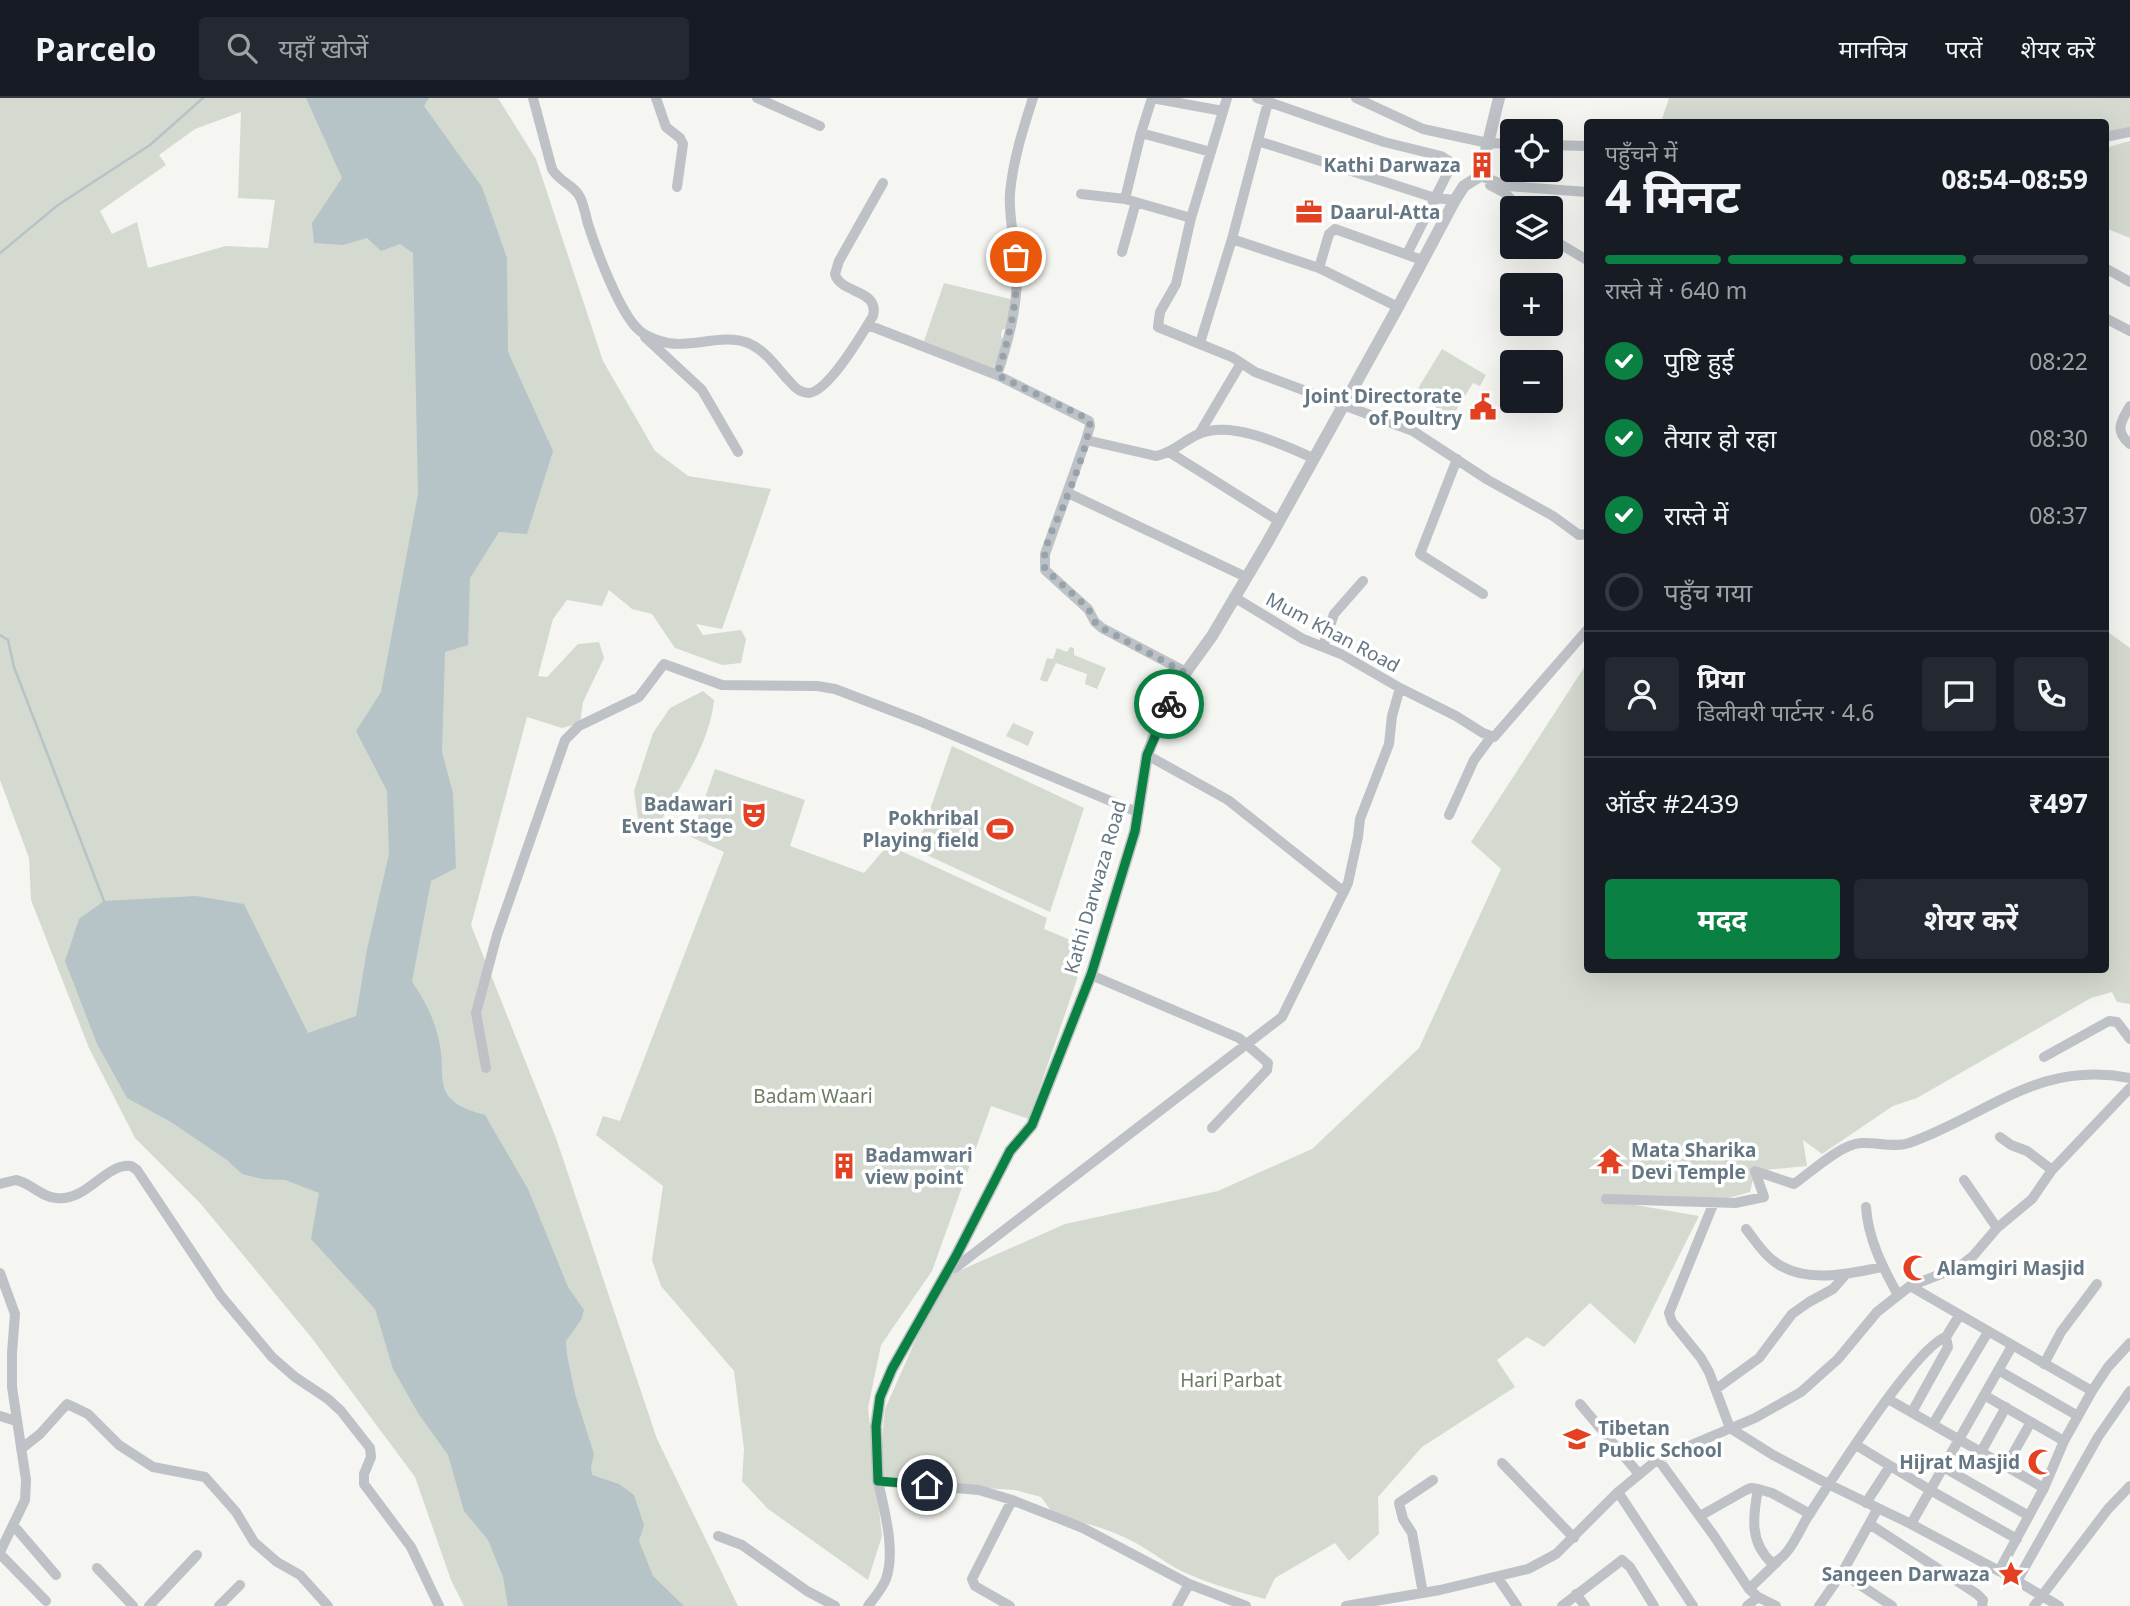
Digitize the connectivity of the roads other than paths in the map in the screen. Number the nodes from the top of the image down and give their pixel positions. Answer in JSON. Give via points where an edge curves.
{"nodes":[{"id":1,"x":533,"y":98,"type":"edge"},
{"id":2,"x":656,"y":98,"type":"edge"},
{"id":3,"x":757,"y":98,"type":"edge"},
{"id":4,"x":1033,"y":98,"type":"edge"},
{"id":5,"x":1227,"y":98,"type":"edge"},
{"id":6,"x":1257,"y":98,"type":"edge"},
{"id":7,"x":1356,"y":98,"type":"edge"},
{"id":8,"x":1499,"y":98,"type":"edge"},
{"id":9,"x":1268,"y":102,"type":"junction"},
{"id":10,"x":1223,"y":111,"type":"junction"},
{"id":11,"x":820,"y":125,"type":"dead end"},
{"id":12,"x":2130,"y":132,"type":"edge"},
{"id":13,"x":1141,"y":134,"type":"junction"},
{"id":14,"x":2109,"y":136,"type":"edge"},
{"id":15,"x":1258,"y":141,"type":"junction"},
{"id":16,"x":1563,"y":145,"type":"edge"},
{"id":17,"x":1500,"y":146,"type":"edge"},
{"id":18,"x":1584,"y":146,"type":"edge"},
{"id":19,"x":1487,"y":149,"type":"junction"},
{"id":20,"x":1210,"y":152,"type":"junction"},
{"id":21,"x":1479,"y":175,"type":"junction"},
{"id":22,"x":883,"y":183,"type":"dead end"},
{"id":23,"x":677,"y":187,"type":"dead end"},
{"id":24,"x":1584,"y":192,"type":"edge"},
{"id":25,"x":1081,"y":194,"type":"dead end"},
{"id":26,"x":1508,"y":196,"type":"edge"},
{"id":27,"x":1435,"y":198,"type":"junction"},
{"id":28,"x":1125,"y":199,"type":"junction"},
{"id":29,"x":1455,"y":200,"type":"junction"},
{"id":30,"x":1136,"y":202,"type":"junction"},
{"id":31,"x":1191,"y":218,"type":"junction"},
{"id":32,"x":1232,"y":239,"type":"junction"},
{"id":33,"x":1563,"y":246,"type":"edge"},
{"id":34,"x":1122,"y":252,"type":"dead end"},
{"id":35,"x":1407,"y":254,"type":"junction"},
{"id":36,"x":1584,"y":258,"type":"edge"},
{"id":37,"x":1422,"y":260,"type":"junction"},
{"id":38,"x":1319,"y":268,"type":"junction"},
{"id":39,"x":2109,"y":270,"type":"edge"},
{"id":40,"x":2130,"y":282,"type":"edge"},
{"id":41,"x":1398,"y":307,"type":"junction"},
{"id":42,"x":2109,"y":320,"type":"edge"},
{"id":43,"x":868,"y":325,"type":"junction"},
{"id":44,"x":2130,"y":331,"type":"edge"},
{"id":45,"x":641,"y":332,"type":"junction"},
{"id":46,"x":1200,"y":343,"type":"junction"},
{"id":47,"x":1241,"y":363,"type":"junction"},
{"id":48,"x":997,"y":375,"type":"junction"},
{"id":49,"x":2130,"y":406,"type":"edge"},
{"id":50,"x":1343,"y":407,"type":"junction"},
{"id":51,"x":1199,"y":434,"type":"junction"},
{"id":52,"x":1086,"y":440,"type":"junction"},
{"id":53,"x":2130,"y":444,"type":"edge"},
{"id":54,"x":738,"y":452,"type":"dead end"},
{"id":55,"x":1169,"y":452,"type":"junction"},
{"id":56,"x":1313,"y":458,"type":"junction"},
{"id":57,"x":1457,"y":459,"type":"junction"},
{"id":58,"x":1068,"y":493,"type":"junction"},
{"id":59,"x":1279,"y":521,"type":"junction"},
{"id":60,"x":1584,"y":534,"type":"edge"},
{"id":61,"x":1246,"y":577,"type":"junction"},
{"id":62,"x":1363,"y":581,"type":"dead end"},
{"id":63,"x":1483,"y":594,"type":"dead end"},
{"id":64,"x":1234,"y":597,"type":"junction"},
{"id":65,"x":1584,"y":634,"type":"edge"},
{"id":66,"x":1323,"y":646,"type":"junction"},
{"id":67,"x":1186,"y":673,"type":"junction"},
{"id":68,"x":1400,"y":688,"type":"junction"},
{"id":69,"x":1491,"y":737,"type":"junction"},
{"id":70,"x":1147,"y":755,"type":"junction"},
{"id":71,"x":1137,"y":813,"type":"junction"},
{"id":72,"x":1449,"y":816,"type":"dead end"},
{"id":73,"x":1344,"y":892,"type":"junction"},
{"id":74,"x":1091,"y":975,"type":"junction"},
{"id":75,"x":2130,"y":1039,"type":"edge"},
{"id":76,"x":1247,"y":1044,"type":"junction"},
{"id":77,"x":2044,"y":1057,"type":"dead end"},
{"id":78,"x":486,"y":1068,"type":"dead end"},
{"id":79,"x":2130,"y":1078,"type":"edge"},
{"id":80,"x":2130,"y":1087,"type":"edge"},
{"id":81,"x":1212,"y":1128,"type":"dead end"},
{"id":82,"x":2000,"y":1137,"type":"dead end"},
{"id":83,"x":2052,"y":1170,"type":"junction"},
{"id":84,"x":1964,"y":1180,"type":"dead end"},
{"id":85,"x":0,"y":1184,"type":"edge"},
{"id":86,"x":1606,"y":1199,"type":"dead end"},
{"id":87,"x":1714,"y":1202,"type":"junction"},
{"id":88,"x":1866,"y":1207,"type":"dead end"},
{"id":89,"x":1997,"y":1228,"type":"junction"},
{"id":90,"x":1746,"y":1229,"type":"dead end"},
{"id":91,"x":1882,"y":1267,"type":"junction"},
{"id":92,"x":955,"y":1268,"type":"dead end"},
{"id":93,"x":0,"y":1273,"type":"edge"},
{"id":94,"x":1846,"y":1274,"type":"junction"},
{"id":95,"x":2097,"y":1284,"type":"dead end"},
{"id":96,"x":1910,"y":1286,"type":"junction"},
{"id":97,"x":1898,"y":1295,"type":"junction"},
{"id":98,"x":1959,"y":1316,"type":"junction"},
{"id":99,"x":1988,"y":1332,"type":"junction"},
{"id":100,"x":1946,"y":1337,"type":"junction"},
{"id":101,"x":2130,"y":1343,"type":"edge"},
{"id":102,"x":2012,"y":1346,"type":"junction"},
{"id":103,"x":2044,"y":1364,"type":"junction"},
{"id":104,"x":1998,"y":1370,"type":"junction"},
{"id":105,"x":1716,"y":1389,"type":"junction"},
{"id":106,"x":2092,"y":1391,"type":"junction"},
{"id":107,"x":2130,"y":1391,"type":"edge"},
{"id":108,"x":1984,"y":1395,"type":"junction"},
{"id":109,"x":1888,"y":1399,"type":"junction"},
{"id":110,"x":1580,"y":1404,"type":"dead end"},
{"id":111,"x":2006,"y":1407,"type":"junction"},
{"id":112,"x":1912,"y":1412,"type":"junction"},
{"id":113,"x":0,"y":1416,"type":"edge"},
{"id":114,"x":2078,"y":1416,"type":"junction"},
{"id":115,"x":16,"y":1421,"type":"junction"},
{"id":116,"x":2031,"y":1422,"type":"junction"},
{"id":117,"x":1933,"y":1424,"type":"junction"},
{"id":118,"x":1730,"y":1428,"type":"junction"},
{"id":119,"x":1959,"y":1439,"type":"junction"},
{"id":120,"x":2064,"y":1441,"type":"junction"},
{"id":121,"x":1856,"y":1445,"type":"junction"},
{"id":122,"x":21,"y":1449,"type":"junction"},
{"id":123,"x":1981,"y":1452,"type":"junction"},
{"id":124,"x":1658,"y":1459,"type":"junction"},
{"id":125,"x":1502,"y":1463,"type":"dead end"},
{"id":126,"x":1890,"y":1466,"type":"junction"},
{"id":127,"x":2006,"y":1466,"type":"junction"},
{"id":128,"x":1942,"y":1467,"type":"junction"},
{"id":129,"x":1639,"y":1474,"type":"junction"},
{"id":130,"x":1433,"y":1480,"type":"dead end"},
{"id":131,"x":878,"y":1481,"type":"junction"},
{"id":132,"x":1828,"y":1484,"type":"junction"},
{"id":133,"x":2130,"y":1486,"type":"edge"},
{"id":134,"x":2044,"y":1488,"type":"junction"},
{"id":135,"x":1758,"y":1489,"type":"junction"},
{"id":136,"x":1930,"y":1490,"type":"junction"},
{"id":137,"x":1618,"y":1493,"type":"junction"},
{"id":138,"x":1012,"y":1500,"type":"junction"},
{"id":139,"x":1866,"y":1503,"type":"junction"},
{"id":140,"x":1878,"y":1508,"type":"junction"},
{"id":141,"x":1810,"y":1514,"type":"junction"},
{"id":142,"x":1700,"y":1516,"type":"junction"},
{"id":143,"x":2029,"y":1516,"type":"junction"},
{"id":144,"x":1911,"y":1524,"type":"junction"},
{"id":145,"x":1871,"y":1525,"type":"junction"},
{"id":146,"x":14,"y":1526,"type":"junction"},
{"id":147,"x":718,"y":1536,"type":"dead end"},
{"id":148,"x":1574,"y":1538,"type":"junction"},
{"id":149,"x":2017,"y":1539,"type":"junction"},
{"id":150,"x":1,"y":1549,"type":"edge"},
{"id":151,"x":197,"y":1555,"type":"dead end"},
{"id":152,"x":1779,"y":1561,"type":"junction"},
{"id":153,"x":97,"y":1568,"type":"dead end"},
{"id":154,"x":1842,"y":1573,"type":"junction"},
{"id":155,"x":56,"y":1575,"type":"dead end"},
{"id":156,"x":1497,"y":1578,"type":"junction"},
{"id":157,"x":1189,"y":1584,"type":"junction"},
{"id":158,"x":240,"y":1585,"type":"dead end"},
{"id":159,"x":1749,"y":1589,"type":"junction"},
{"id":160,"x":1423,"y":1593,"type":"junction"},
{"id":161,"x":1576,"y":1594,"type":"junction"},
{"id":162,"x":2041,"y":1596,"type":"junction"},
{"id":163,"x":1758,"y":1597,"type":"junction"},
{"id":164,"x":46,"y":1601,"type":"dead end"},
{"id":165,"x":1386,"y":1602,"type":"edge"},
{"id":166,"x":1829,"y":1602,"type":"edge"},
{"id":167,"x":1884,"y":1604,"type":"edge"},
{"id":168,"x":133,"y":1606,"type":"edge"},
{"id":169,"x":149,"y":1606,"type":"edge"},
{"id":170,"x":219,"y":1606,"type":"edge"},
{"id":171,"x":328,"y":1606,"type":"edge"},
{"id":172,"x":439,"y":1606,"type":"edge"},
{"id":173,"x":835,"y":1606,"type":"edge"},
{"id":174,"x":868,"y":1606,"type":"edge"},
{"id":175,"x":1010,"y":1606,"type":"edge"},
{"id":176,"x":1177,"y":1606,"type":"edge"},
{"id":177,"x":1246,"y":1606,"type":"edge"},
{"id":178,"x":1346,"y":1606,"type":"edge"},
{"id":179,"x":1517,"y":1606,"type":"edge"},
{"id":180,"x":1562,"y":1606,"type":"edge"},
{"id":181,"x":1585,"y":1606,"type":"edge"},
{"id":182,"x":1654,"y":1606,"type":"edge"},
{"id":183,"x":1693,"y":1606,"type":"edge"},
{"id":184,"x":1747,"y":1606,"type":"edge"},
{"id":185,"x":1776,"y":1606,"type":"edge"},
{"id":186,"x":1819,"y":1606,"type":"edge"},
{"id":187,"x":1982,"y":1606,"type":"edge"},
{"id":188,"x":2034,"y":1606,"type":"edge"},
{"id":189,"x":2059,"y":1606,"type":"edge"}],
"edges":[{"from":1,"to":45,"type":"street","via":[[552,169],[582,200],[600,260],[625,312]]},
{"from":2,"to":23,"type":"street","via":[[666,127],[683,144]]},
{"from":3,"to":11,"type":"street"},
{"from":4,"to":48,"type":"street","via":[[1011,182],[1016,309]]},
{"from":5,"to":10,"type":"street"},
{"from":6,"to":9,"type":"street"},
{"from":7,"to":19,"type":"street","via":[[1423,130]]},
{"from":8,"to":19,"type":"street"},
{"from":9,"to":15,"type":"street"},
{"from":9,"to":27,"type":"street","via":[[1384,142],[1441,156],[1450,164]]},
{"from":10,"to":13,"type":"street","via":[[1152,98]]},
{"from":10,"to":20,"type":"street"},
{"from":12,"to":14,"type":"street"},
{"from":13,"to":20,"type":"street"},
{"from":13,"to":28,"type":"street"},
{"from":15,"to":27,"type":"street"},
{"from":15,"to":32,"type":"street"},
{"from":16,"to":18,"type":"street"},
{"from":17,"to":19,"type":"street"},
{"from":20,"to":31,"type":"street"},
{"from":21,"to":24,"type":"street","via":[[1508,186]]},
{"from":21,"to":26,"type":"street"},
{"from":21,"to":29,"type":"street","name":"Kathi Darwaza Road"},
{"from":22,"to":43,"type":"street","via":[[835,274],[839,282],[872,302],[874,312]]},
{"from":25,"to":28,"type":"street"},
{"from":27,"to":29,"type":"street"},
{"from":27,"to":35,"type":"street"},
{"from":28,"to":30,"type":"street"},
{"from":29,"to":37,"type":"street","name":"Kathi Darwaza Road"},
{"from":30,"to":31,"type":"street"},
{"from":30,"to":34,"type":"street"},
{"from":31,"to":46,"type":"street","via":[[1176,284],[1157,325]]},
{"from":32,"to":38,"type":"street"},
{"from":32,"to":46,"type":"street"},
{"from":33,"to":36,"type":"street"},
{"from":35,"to":37,"type":"street"},
{"from":35,"to":38,"type":"street","via":[[1335,229],[1329,234]]},
{"from":37,"to":41,"type":"street","name":"Kathi Darwaza Road"},
{"from":38,"to":41,"type":"street"},
{"from":39,"to":40,"type":"street"},
{"from":41,"to":50,"type":"street","name":"Kathi Darwaza Road"},
{"from":42,"to":44,"type":"street"},
{"from":43,"to":45,"type":"street","via":[[828,379],[810,393],[796,389],[769,357],[748,343],[668,343]]},
{"from":43,"to":48,"type":"street"},
{"from":45,"to":54,"type":"street","via":[[702,390]]},
{"from":46,"to":47,"type":"street"},
{"from":47,"to":50,"type":"street"},
{"from":47,"to":51,"type":"street"},
{"from":48,"to":52,"type":"street","via":[[1086,418],[1090,426]]},
{"from":49,"to":53,"type":"street","via":[[2119,429]]},
{"from":50,"to":56,"type":"street","name":"Kathi Darwaza Road"},
{"from":50,"to":57,"type":"street","via":[[1413,431]]},
{"from":51,"to":55,"type":"street"},
{"from":51,"to":56,"type":"street","via":[[1211,430],[1246,433]]},
{"from":52,"to":55,"type":"street","via":[[1148,455]]},
{"from":52,"to":58,"type":"street"},
{"from":55,"to":59,"type":"street"},
{"from":56,"to":59,"type":"street","name":"Kathi Darwaza Road"},
{"from":57,"to":60,"type":"street"},
{"from":57,"to":63,"type":"street","via":[[1420,554]]},
{"from":58,"to":61,"type":"street"},
{"from":58,"to":67,"type":"street","via":[[1045,554],[1045,569],[1088,608],[1102,628]]},
{"from":59,"to":61,"type":"street","name":"Kathi Darwaza Road"},
{"from":61,"to":64,"type":"street","name":"Kathi Darwaza Road"},
{"from":62,"to":66,"type":"street","via":[[1335,614]]},
{"from":64,"to":66,"type":"street","name":"Mum Khan Road","via":[[1303,639]]},
{"from":64,"to":67,"type":"street","name":"Kathi Darwaza Road"},
{"from":65,"to":69,"type":"street"},
{"from":66,"to":68,"type":"street","name":"Mum Khan Road"},
{"from":67,"to":70,"type":"street","name":"Kathi Darwaza Road"},
{"from":68,"to":69,"type":"street"},
{"from":68,"to":73,"type":"street","name":"Mum Khan Road","via":[[1389,744],[1359,825]]},
{"from":69,"to":72,"type":"street","via":[[1474,760]]},
{"from":70,"to":71,"type":"street","name":"Kathi Darwaza Road"},
{"from":70,"to":73,"type":"street","via":[[1228,800]]},
{"from":71,"to":74,"type":"street","name":"Kathi Darwaza Road"},
{"from":71,"to":78,"type":"street","via":[[835,689],[722,685],[664,664],[639,697],[579,726],[565,740],[497,935],[476,1013]]},
{"from":73,"to":76,"type":"street","name":"Mum Khan Road","via":[[1282,1017]]},
{"from":74,"to":76,"type":"street"},
{"from":74,"to":131,"type":"street","name":"Kathi Darwaza Road","via":[[1032,1125],[1010,1151],[880,1397]]},
{"from":75,"to":77,"type":"street","via":[[2116,1022],[2109,1021]]},
{"from":76,"to":81,"type":"street","via":[[1269,1066]]},
{"from":76,"to":92,"type":"street","name":"Mum Khan Road"},
{"from":79,"to":87,"type":"street","via":[[2106,1073],[2055,1077],[1905,1144],[1859,1143],[1844,1148],[1794,1184],[1755,1171],[1764,1197]]},
{"from":80,"to":83,"type":"street"},
{"from":82,"to":83,"type":"street"},
{"from":83,"to":89,"type":"street","via":[[2032,1199]]},
{"from":84,"to":89,"type":"street"},
{"from":85,"to":172,"type":"street","via":[[23,1181],[48,1197],[68,1198],[126,1165],[137,1170],[220,1296],[288,1372],[341,1410],[370,1448],[364,1484],[411,1547]]},
{"from":86,"to":87,"type":"street"},
{"from":87,"to":105,"type":"street","via":[[1669,1312]]},
{"from":88,"to":91,"type":"street"},
{"from":89,"to":96,"type":"street","via":[[1959,1267]]},
{"from":90,"to":94,"type":"street","via":[[1769,1258],[1782,1266],[1798,1272]]},
{"from":91,"to":94,"type":"street"},
{"from":91,"to":97,"type":"street"},
{"from":93,"to":115,"type":"street","via":[[15,1314]]},
{"from":94,"to":105,"type":"street","via":[[1833,1289],[1792,1314],[1768,1350]]},
{"from":95,"to":103,"type":"street","via":[[2061,1332]]},
{"from":96,"to":97,"type":"street"},
{"from":96,"to":98,"type":"street"},
{"from":97,"to":118,"type":"street","via":[[1801,1392]]},
{"from":98,"to":99,"type":"street"},
{"from":98,"to":100,"type":"street"},
{"from":99,"to":102,"type":"street"},
{"from":99,"to":117,"type":"street"},
{"from":100,"to":109,"type":"street","via":[[1919,1357]]},
{"from":100,"to":112,"type":"street","via":[[1948,1347]]},
{"from":101,"to":106,"type":"street"},
{"from":102,"to":103,"type":"street"},
{"from":102,"to":104,"type":"street"},
{"from":103,"to":106,"type":"street"},
{"from":104,"to":108,"type":"street"},
{"from":104,"to":114,"type":"street"},
{"from":105,"to":118,"type":"street"},
{"from":106,"to":114,"type":"street"},
{"from":107,"to":162,"type":"street","via":[[2098,1437],[2017,1581]]},
{"from":108,"to":111,"type":"street"},
{"from":108,"to":119,"type":"street"},
{"from":109,"to":112,"type":"street"},
{"from":109,"to":121,"type":"street"},
{"from":110,"to":129,"type":"street"},
{"from":111,"to":116,"type":"street"},
{"from":111,"to":123,"type":"street"},
{"from":112,"to":117,"type":"street"},
{"from":113,"to":115,"type":"street"},
{"from":114,"to":120,"type":"street"},
{"from":115,"to":122,"type":"street"},
{"from":116,"to":120,"type":"street"},
{"from":116,"to":127,"type":"street"},
{"from":117,"to":119,"type":"street"},
{"from":118,"to":124,"type":"street"},
{"from":118,"to":132,"type":"street"},
{"from":119,"to":123,"type":"street"},
{"from":119,"to":128,"type":"street"},
{"from":120,"to":134,"type":"street"},
{"from":121,"to":126,"type":"street"},
{"from":121,"to":132,"type":"street"},
{"from":122,"to":146,"type":"street","via":[[25,1500]]},
{"from":122,"to":171,"type":"street","via":[[67,1404],[89,1414],[119,1445],[153,1467],[205,1477],[236,1512],[254,1542],[300,1575]]},
{"from":123,"to":127,"type":"street"},
{"from":124,"to":129,"type":"street"},
{"from":124,"to":142,"type":"street"},
{"from":125,"to":148,"type":"street"},
{"from":126,"to":136,"type":"street"},
{"from":126,"to":139,"type":"street"},
{"from":127,"to":134,"type":"street"},
{"from":128,"to":136,"type":"street"},
{"from":128,"to":143,"type":"street"},
{"from":129,"to":137,"type":"street"},
{"from":130,"to":160,"type":"street","via":[[1399,1503],[1412,1533]]},
{"from":131,"to":138,"type":"street","via":[[979,1490]]},
{"from":131,"to":174,"type":"street","name":"Kathi Darwaza Road","via":[[888,1529],[888,1572]]},
{"from":132,"to":139,"type":"street"},
{"from":132,"to":141,"type":"street"},
{"from":133,"to":162,"type":"street"},
{"from":134,"to":143,"type":"street"},
{"from":135,"to":141,"type":"street"},
{"from":135,"to":142,"type":"street","via":[[1746,1490]]},
{"from":135,"to":152,"type":"street","via":[[1753,1515],[1757,1542],[1772,1563]]},
{"from":136,"to":144,"type":"street"},
{"from":136,"to":149,"type":"street"},
{"from":137,"to":148,"type":"street"},
{"from":137,"to":183,"type":"street"},
{"from":138,"to":157,"type":"street","via":[[1083,1528]]},
{"from":138,"to":175,"type":"street","via":[[972,1579],[975,1586]]},
{"from":139,"to":140,"type":"street"},
{"from":140,"to":144,"type":"street"},
{"from":140,"to":145,"type":"street"},
{"from":141,"to":152,"type":"street"},
{"from":142,"to":159,"type":"street"},
{"from":143,"to":149,"type":"street"},
{"from":144,"to":149,"type":"street","via":[[1999,1571]]},
{"from":145,"to":154,"type":"street"},
{"from":145,"to":187,"type":"street","via":[[1977,1594]]},
{"from":146,"to":150,"type":"street"},
{"from":146,"to":155,"type":"street"},
{"from":147,"to":173,"type":"street","via":[[742,1545]]},
{"from":148,"to":156,"type":"street","via":[[1528,1569]]},
{"from":150,"to":164,"type":"street"},
{"from":151,"to":169,"type":"street"},
{"from":152,"to":159,"type":"street"},
{"from":153,"to":168,"type":"street"},
{"from":154,"to":166,"type":"street"},
{"from":154,"to":167,"type":"street"},
{"from":156,"to":160,"type":"street"},
{"from":156,"to":179,"type":"street"},
{"from":157,"to":176,"type":"street"},
{"from":157,"to":177,"type":"street"},
{"from":158,"to":170,"type":"street"},
{"from":159,"to":163,"type":"street"},
{"from":160,"to":165,"type":"street"},
{"from":161,"to":180,"type":"street"},
{"from":161,"to":181,"type":"street"},
{"from":161,"to":182,"type":"street","via":[[1622,1560]]},
{"from":162,"to":188,"type":"street"},
{"from":162,"to":189,"type":"street"},
{"from":163,"to":184,"type":"street"},
{"from":163,"to":185,"type":"street"},
{"from":165,"to":178,"type":"street"},
{"from":166,"to":186,"type":"street"}]}
